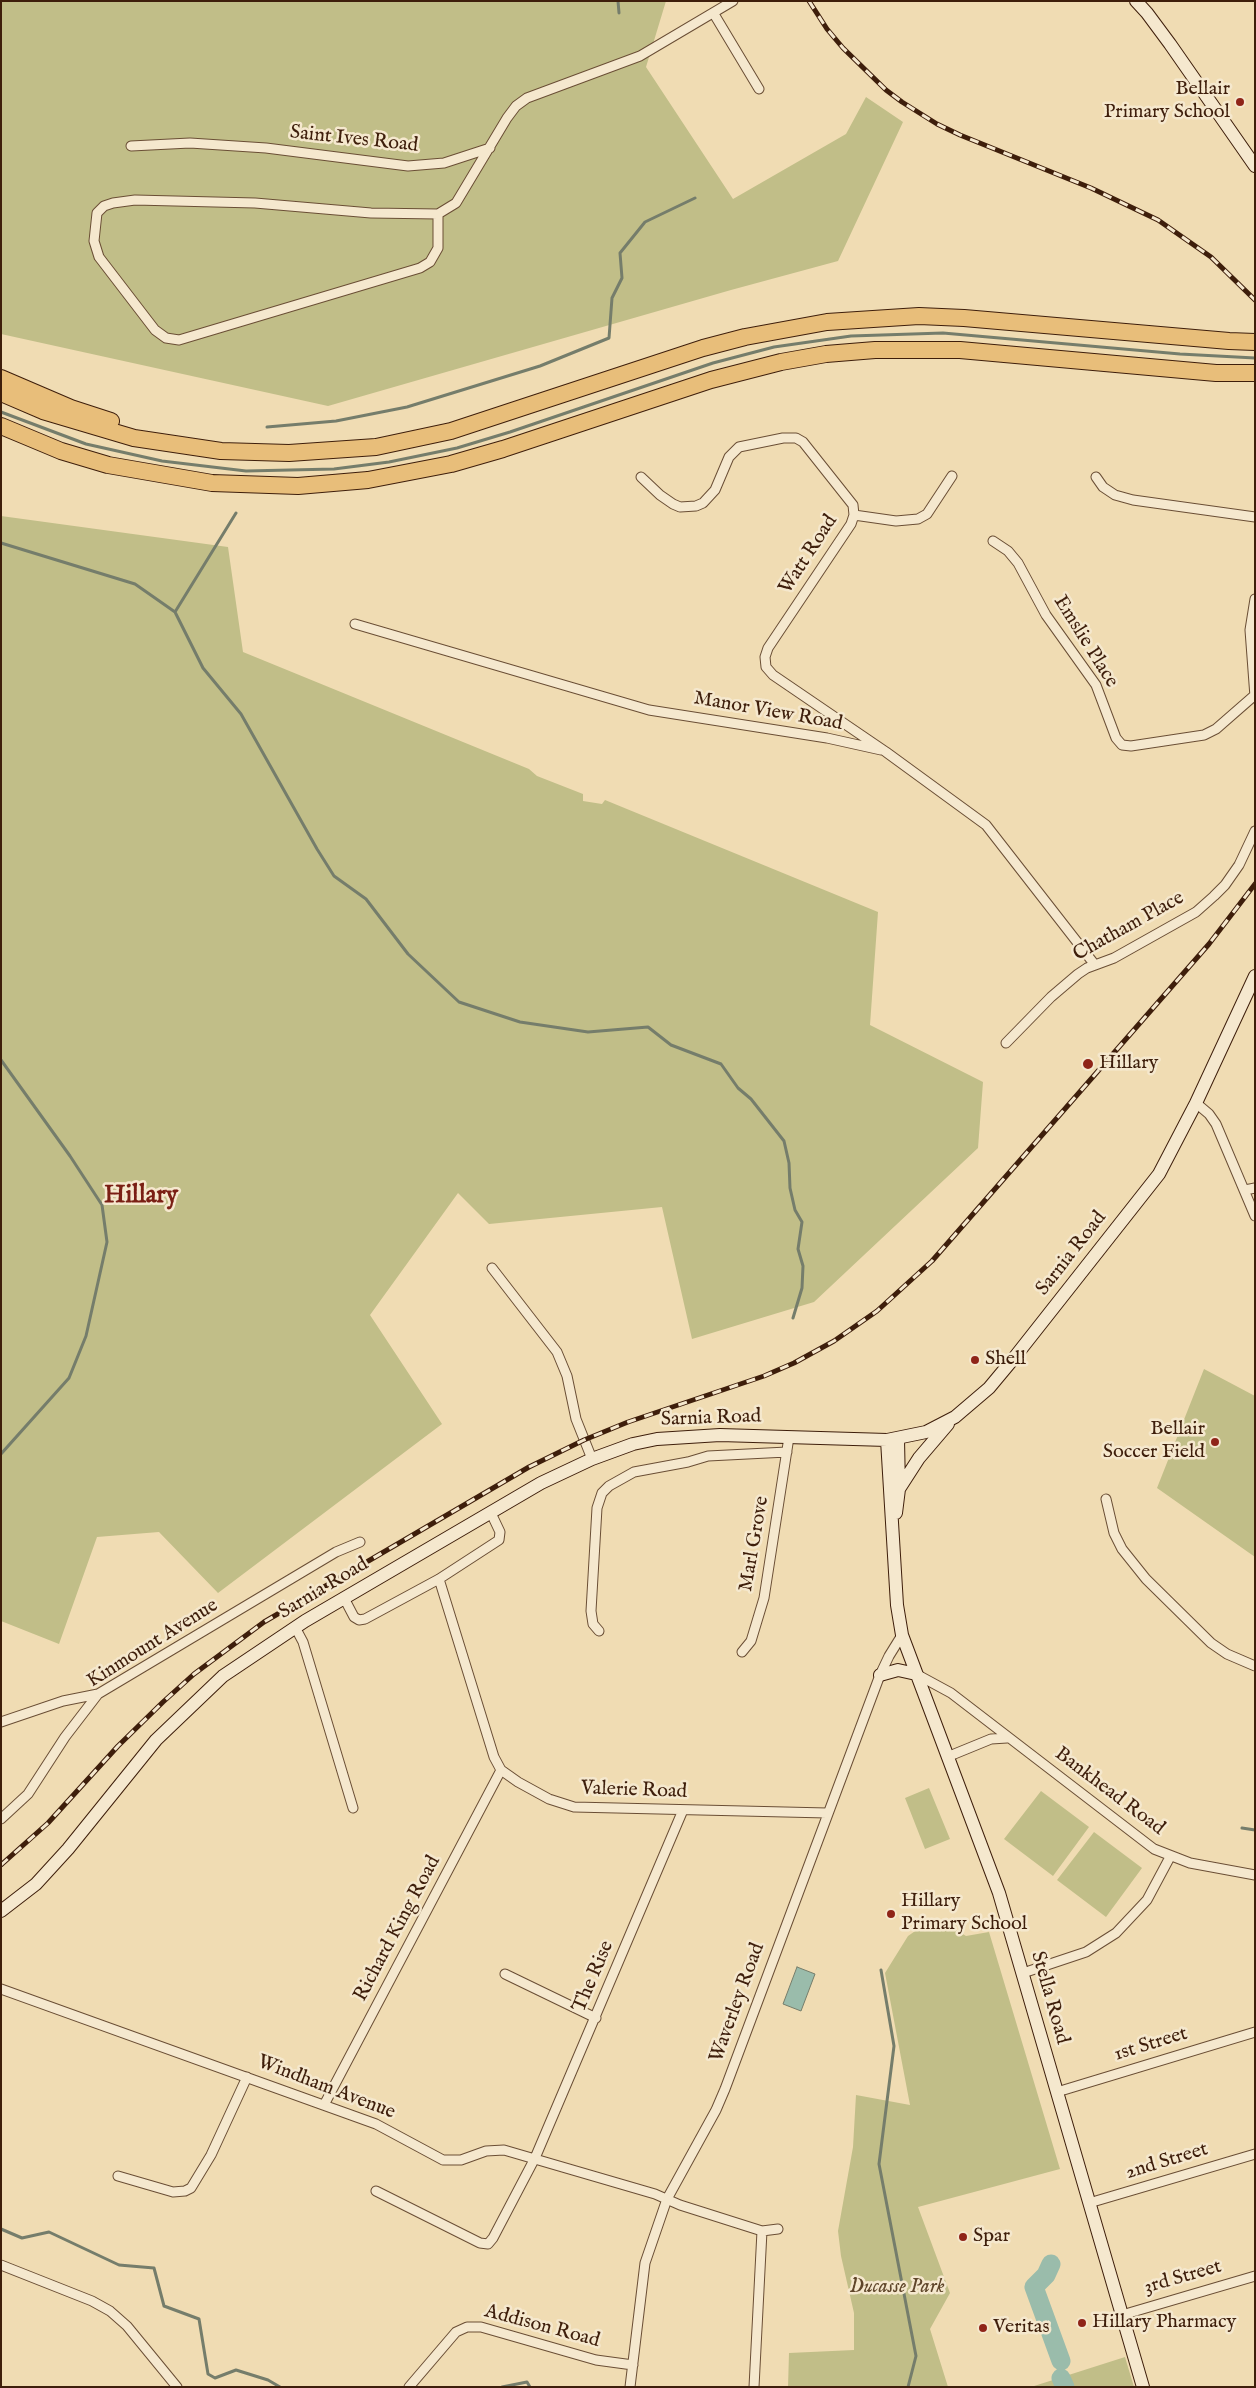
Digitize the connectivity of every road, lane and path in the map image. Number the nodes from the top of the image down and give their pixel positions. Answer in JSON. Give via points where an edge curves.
{"nodes":[{"id":1,"x":733,"y":1,"type":"edge"},
{"id":2,"x":1136,"y":1,"type":"edge"},
{"id":3,"x":714,"y":14,"type":"junction"},
{"id":4,"x":758,"y":89,"type":"dead end"},
{"id":5,"x":131,"y":146,"type":"dead end"},
{"id":6,"x":490,"y":148,"type":"junction"},
{"id":7,"x":1255,"y":166,"type":"edge"},
{"id":8,"x":438,"y":214,"type":"junction"},
{"id":9,"x":1255,"y":342,"type":"edge"},
{"id":10,"x":1255,"y":373,"type":"edge"},
{"id":11,"x":1,"y":378,"type":"edge"},
{"id":12,"x":1,"y":393,"type":"edge"},
{"id":13,"x":1,"y":426,"type":"edge"},
{"id":14,"x":221,"y":451,"type":"junction"},
{"id":15,"x":952,"y":476,"type":"dead end"},
{"id":16,"x":641,"y":477,"type":"dead end"},
{"id":17,"x":1096,"y":477,"type":"dead end"},
{"id":18,"x":854,"y":515,"type":"junction"},
{"id":19,"x":1255,"y":517,"type":"edge"},
{"id":20,"x":993,"y":541,"type":"dead end"},
{"id":21,"x":1255,"y":600,"type":"edge"},
{"id":22,"x":355,"y":624,"type":"dead end"},
{"id":23,"x":1255,"y":696,"type":"edge"},
{"id":24,"x":886,"y":752,"type":"junction"},
{"id":25,"x":1255,"y":831,"type":"edge"},
{"id":26,"x":1095,"y":965,"type":"junction"},
{"id":27,"x":1255,"y":976,"type":"edge"},
{"id":28,"x":1006,"y":1043,"type":"dead end"},
{"id":29,"x":1196,"y":1103,"type":"junction"},
{"id":30,"x":1255,"y":1188,"type":"edge"},
{"id":31,"x":1245,"y":1190,"type":"junction"},
{"id":32,"x":1255,"y":1216,"type":"edge"},
{"id":33,"x":492,"y":1268,"type":"dead end"},
{"id":34,"x":955,"y":1417,"type":"junction"},
{"id":35,"x":789,"y":1436,"type":"junction"},
{"id":36,"x":892,"y":1439,"type":"junction"},
{"id":37,"x":787,"y":1452,"type":"junction"},
{"id":38,"x":592,"y":1459,"type":"junction"},
{"id":39,"x":899,"y":1489,"type":"junction"},
{"id":40,"x":1106,"y":1499,"type":"dead end"},
{"id":41,"x":491,"y":1513,"type":"junction"},
{"id":42,"x":893,"y":1538,"type":"junction"},
{"id":43,"x":360,"y":1542,"type":"dead end"},
{"id":44,"x":439,"y":1579,"type":"junction"},
{"id":45,"x":344,"y":1598,"type":"junction"},
{"id":46,"x":295,"y":1627,"type":"junction"},
{"id":47,"x":599,"y":1631,"type":"dead end"},
{"id":48,"x":902,"y":1635,"type":"junction"},
{"id":49,"x":742,"y":1652,"type":"dead end"},
{"id":50,"x":1255,"y":1666,"type":"edge"},
{"id":51,"x":916,"y":1674,"type":"junction"},
{"id":52,"x":880,"y":1675,"type":"junction"},
{"id":53,"x":98,"y":1694,"type":"junction"},
{"id":54,"x":1,"y":1722,"type":"edge"},
{"id":55,"x":1007,"y":1738,"type":"junction"},
{"id":56,"x":947,"y":1756,"type":"junction"},
{"id":57,"x":501,"y":1770,"type":"junction"},
{"id":58,"x":353,"y":1808,"type":"dead end"},
{"id":59,"x":683,"y":1810,"type":"junction"},
{"id":60,"x":827,"y":1813,"type":"junction"},
{"id":61,"x":1,"y":1819,"type":"edge"},
{"id":62,"x":1170,"y":1857,"type":"junction"},
{"id":63,"x":1255,"y":1875,"type":"edge"},
{"id":64,"x":1,"y":1912,"type":"edge"},
{"id":65,"x":1023,"y":1973,"type":"junction"},
{"id":66,"x":505,"y":1974,"type":"dead end"},
{"id":67,"x":1,"y":1989,"type":"edge"},
{"id":68,"x":596,"y":2018,"type":"junction"},
{"id":69,"x":1255,"y":2032,"type":"edge"},
{"id":70,"x":247,"y":2077,"type":"junction"},
{"id":71,"x":1057,"y":2092,"type":"junction"},
{"id":72,"x":324,"y":2104,"type":"junction"},
{"id":73,"x":1255,"y":2154,"type":"edge"},
{"id":74,"x":535,"y":2158,"type":"junction"},
{"id":75,"x":118,"y":2176,"type":"dead end"},
{"id":76,"x":376,"y":2191,"type":"dead end"},
{"id":77,"x":666,"y":2199,"type":"junction"},
{"id":78,"x":1089,"y":2203,"type":"junction"},
{"id":79,"x":778,"y":2229,"type":"dead end"},
{"id":80,"x":762,"y":2231,"type":"junction"},
{"id":81,"x":1,"y":2265,"type":"edge"},
{"id":82,"x":1255,"y":2276,"type":"edge"},
{"id":83,"x":1122,"y":2315,"type":"junction"},
{"id":84,"x":632,"y":2365,"type":"junction"},
{"id":85,"x":754,"y":2386,"type":"edge"},
{"id":86,"x":177,"y":2387,"type":"edge"},
{"id":87,"x":409,"y":2387,"type":"edge"},
{"id":88,"x":630,"y":2387,"type":"edge"},
{"id":89,"x":1143,"y":2387,"type":"edge"}],
"edges":[{"from":1,"to":3,"type":"street"},
{"from":2,"to":7,"type":"main road"},
{"from":3,"to":4,"type":"street"},
{"from":3,"to":6,"type":"street","via":[[640,56],[527,98],[507,118]]},
{"from":5,"to":6,"type":"street","name":"Saint Ives Road","via":[[190,143],[266,148],[408,166],[444,164]]},
{"from":6,"to":8,"type":"street","via":[[456,203]]},
{"from":8,"to":8,"type":"street","via":[[438,248],[430,262],[420,268],[178,340],[166,338],[155,330],[99,257],[94,241],[97,213],[104,206],[135,200],[255,203],[371,213]]},
{"from":9,"to":14,"type":"highway","via":[[964,318],[919,316],[827,322],[703,348],[482,422],[410,441],[335,451]]},
{"from":10,"to":13,"type":"highway","via":[[1206,372],[960,350],[875,350],[826,354],[711,380],[503,450],[451,464],[368,480],[298,486],[212,483],[108,465],[61,451]]},
{"from":11,"to":14,"type":"highway","via":[[71,408]]},
{"from":12,"to":14,"type":"highway","via":[[43,411],[134,438]]},
{"from":15,"to":18,"type":"street","via":[[927,514],[918,519],[896,521]]},
{"from":16,"to":18,"type":"street","name":"Watt Road","via":[[673,504],[696,506],[710,496],[729,457],[739,447],[775,438],[796,438],[803,442],[854,504]]},
{"from":17,"to":19,"type":"street","via":[[1103,487],[1132,500]]},
{"from":18,"to":24,"type":"street","name":"Watt Road","via":[[768,648],[766,667]]},
{"from":20,"to":23,"type":"street","name":"Emslie Place","via":[[1018,563],[1046,615],[1096,685],[1116,738],[1122,745],[1204,735],[1216,729]]},
{"from":21,"to":23,"type":"street","via":[[1250,630]]},
{"from":22,"to":24,"type":"street","name":"Manor View Road","via":[[649,710],[827,738]]},
{"from":24,"to":26,"type":"street","name":"Manor View Road","via":[[994,834]]},
{"from":25,"to":26,"type":"street","name":"Chatham Place","via":[[1225,886],[1196,912],[1114,958]]},
{"from":26,"to":28,"type":"street","name":"Chatham Place","via":[[1078,974],[1051,997]]},
{"from":27,"to":29,"type":"main road","name":"Sarnia Road"},
{"from":29,"to":31,"type":"street","via":[[1216,1124]]},
{"from":29,"to":34,"type":"main road","name":"Sarnia Road","via":[[1159,1174],[989,1388]]},
{"from":30,"to":31,"type":"street"},
{"from":31,"to":32,"type":"street"},
{"from":33,"to":38,"type":"street","via":[[557,1352],[567,1376],[576,1419]]},
{"from":34,"to":36,"type":"main road","name":"Sarnia Road","via":[[926,1432]]},
{"from":34,"to":39,"type":"main road","via":[[919,1458]]},
{"from":35,"to":36,"type":"main road","name":"Sarnia Road"},
{"from":35,"to":37,"type":"street","name":"Marl Grove"},
{"from":35,"to":38,"type":"main road","name":"Sarnia Road","via":[[680,1436],[633,1444]]},
{"from":36,"to":39,"type":"main road","name":"Stella Road"},
{"from":36,"to":42,"type":"main road","name":"Stella Road"},
{"from":37,"to":47,"type":"street","via":[[708,1456],[634,1472],[602,1493],[597,1508],[592,1611],[593,1624]]},
{"from":37,"to":49,"type":"street","name":"Marl Grove","via":[[764,1598],[751,1640]]},
{"from":38,"to":41,"type":"main road","name":"Sarnia Road","via":[[541,1483]]},
{"from":39,"to":42,"type":"main road","name":"Stella Road"},
{"from":40,"to":50,"type":"street","via":[[1114,1533],[1146,1579],[1211,1643]]},
{"from":41,"to":44,"type":"street","via":[[500,1532],[499,1540]]},
{"from":41,"to":45,"type":"main road","name":"Sarnia Road"},
{"from":42,"to":48,"type":"main road","name":"Stella Road"},
{"from":43,"to":53,"type":"street","name":"Kinmount Avenue","via":[[336,1552]]},
{"from":44,"to":45,"type":"street","via":[[365,1619],[354,1618]]},
{"from":44,"to":57,"type":"street","via":[[494,1757]]},
{"from":45,"to":46,"type":"main road","name":"Sarnia Road"},
{"from":46,"to":58,"type":"street"},
{"from":46,"to":64,"type":"main road","name":"Sarnia Road","via":[[223,1676],[186,1709],[136,1761],[68,1849],[36,1884]]},
{"from":48,"to":51,"type":"main road","name":"Stella Road"},
{"from":48,"to":52,"type":"street","name":"Waverley Road"},
{"from":51,"to":52,"type":"main road","via":[[898,1670]]},
{"from":51,"to":55,"type":"street","name":"Bankhead Road","via":[[951,1693]]},
{"from":51,"to":56,"type":"main road","name":"Stella Road"},
{"from":52,"to":60,"type":"street","name":"Waverley Road"},
{"from":53,"to":54,"type":"street","via":[[63,1701]]},
{"from":53,"to":61,"type":"street","name":"Kinmount Avenue","via":[[28,1794]]},
{"from":55,"to":56,"type":"street","via":[[990,1739]]},
{"from":55,"to":62,"type":"street","name":"Bankhead Road","via":[[1141,1842]]},
{"from":56,"to":65,"type":"main road","name":"Stella Road","via":[[999,1894]]},
{"from":57,"to":59,"type":"street","name":"Valerie Road","via":[[549,1799],[574,1807]]},
{"from":57,"to":72,"type":"street","name":"Richard King Road"},
{"from":59,"to":60,"type":"street","name":"Valerie Road"},
{"from":59,"to":68,"type":"street","name":"The Rise"},
{"from":60,"to":77,"type":"street","name":"Waverley Road","via":[[725,2089]]},
{"from":62,"to":63,"type":"street","name":"Bankhead Road"},
{"from":62,"to":65,"type":"street","via":[[1147,1900],[1116,1933],[1086,1952]]},
{"from":65,"to":71,"type":"main road","name":"Stella Road"},
{"from":66,"to":68,"type":"street"},
{"from":67,"to":70,"type":"street","name":"Windham Avenue"},
{"from":68,"to":74,"type":"street","name":"The Rise"},
{"from":69,"to":71,"type":"street","name":"1st Street"},
{"from":70,"to":72,"type":"street","name":"Windham Avenue"},
{"from":70,"to":75,"type":"street","via":[[211,2155],[191,2188],[173,2192]]},
{"from":71,"to":78,"type":"main road","name":"Stella Road"},
{"from":72,"to":74,"type":"street","name":"Windham Avenue","via":[[376,2124],[443,2160],[461,2160],[495,2149]]},
{"from":73,"to":78,"type":"street","name":"2nd Street"},
{"from":74,"to":76,"type":"street","name":"The Rise","via":[[488,2244],[480,2243]]},
{"from":74,"to":77,"type":"street","name":"Windham Avenue"},
{"from":77,"to":80,"type":"street","name":"Windham Avenue"},
{"from":77,"to":84,"type":"street","name":"Waverley Road","via":[[645,2263]]},
{"from":78,"to":83,"type":"main road","name":"Stella Road"},
{"from":79,"to":80,"type":"street"},
{"from":80,"to":85,"type":"street"},
{"from":81,"to":86,"type":"street","via":[[110,2311],[127,2326]]},
{"from":82,"to":83,"type":"street","name":"3rd Street"},
{"from":83,"to":89,"type":"main road","name":"Stella Road"},
{"from":84,"to":87,"type":"street","name":"Addison Road","via":[[596,2360],[481,2327],[467,2327],[456,2332]]},
{"from":84,"to":88,"type":"street","name":"Waverley Road"}]}
